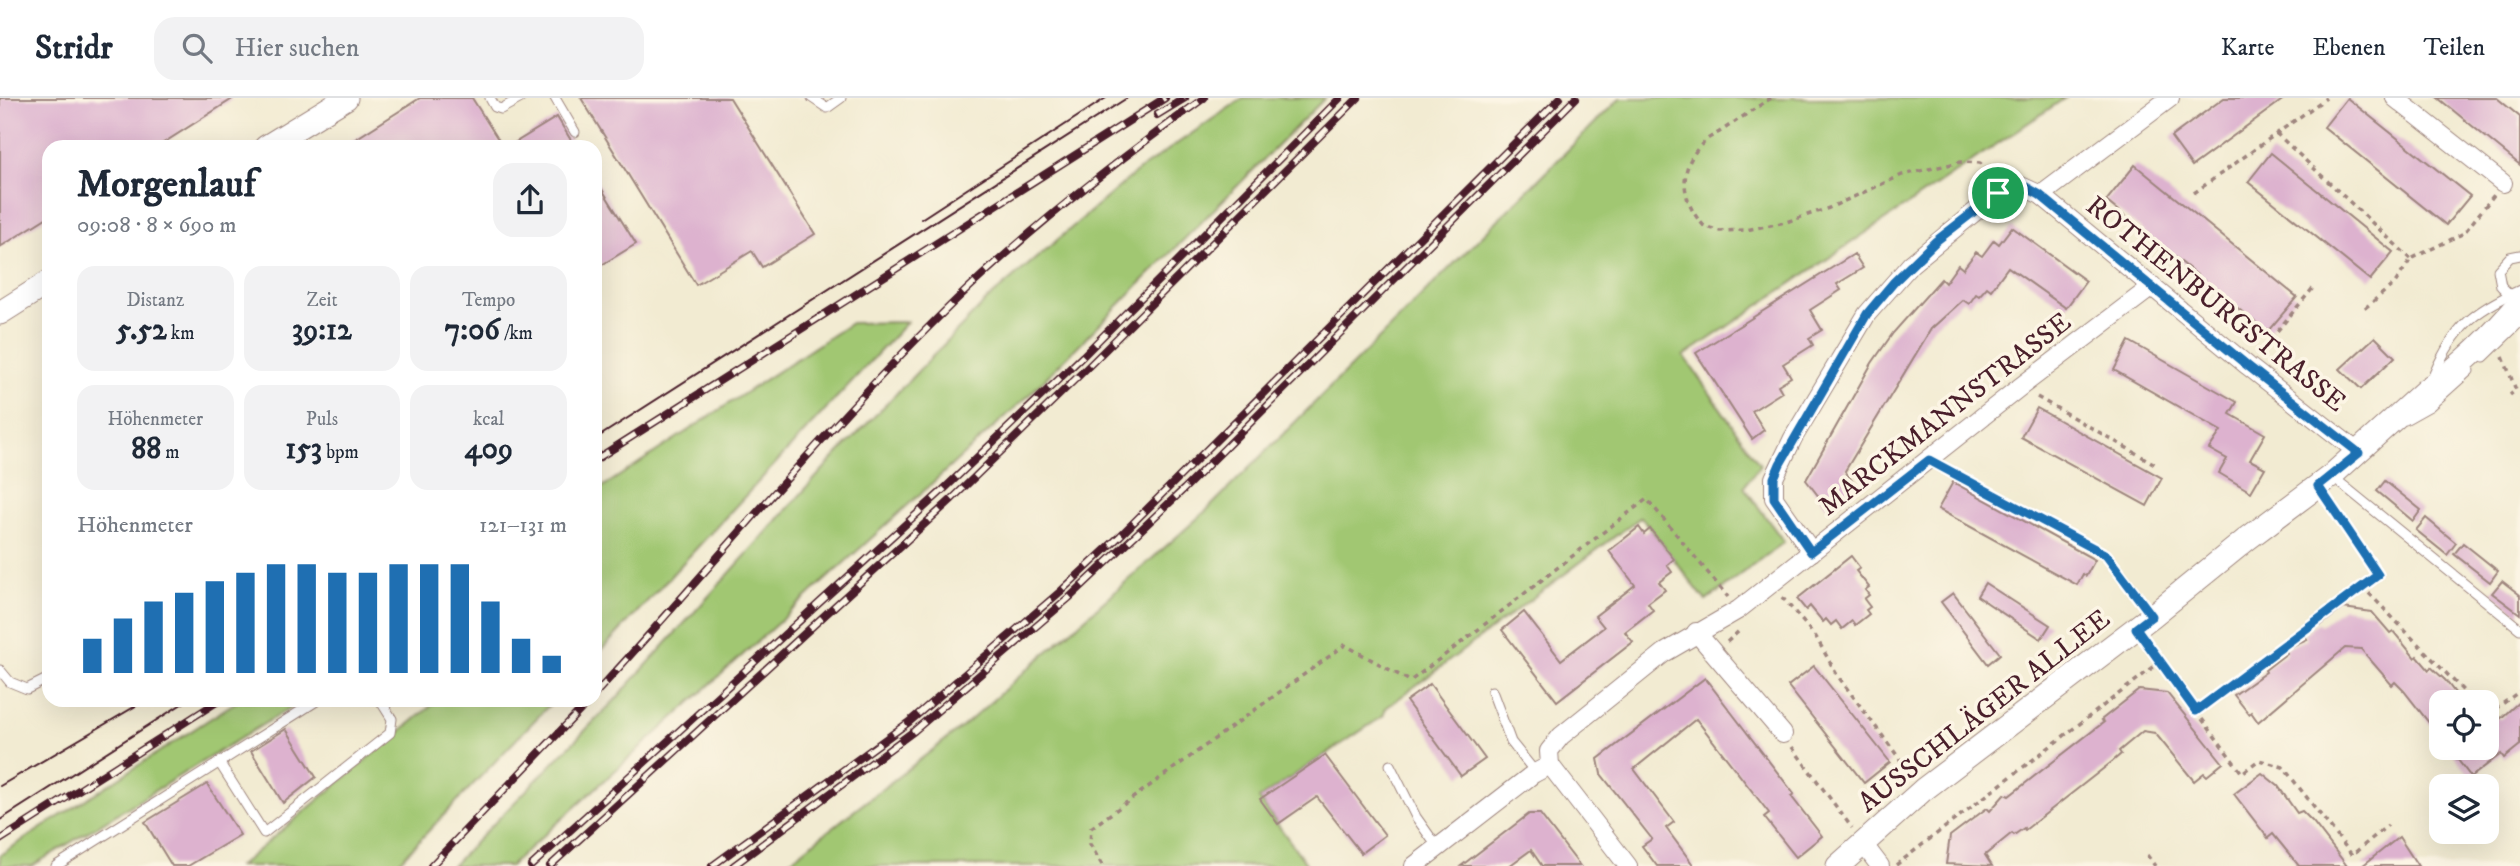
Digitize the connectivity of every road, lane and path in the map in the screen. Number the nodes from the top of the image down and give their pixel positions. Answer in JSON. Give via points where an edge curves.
{"nodes":[{"id":1,"x":346,"y":98,"type":"edge"},
{"id":2,"x":490,"y":98,"type":"edge"},
{"id":3,"x":521,"y":98,"type":"edge"},
{"id":4,"x":555,"y":98,"type":"edge"},
{"id":5,"x":812,"y":98,"type":"edge"},
{"id":6,"x":841,"y":98,"type":"edge"},
{"id":7,"x":1771,"y":98,"type":"edge"},
{"id":8,"x":2170,"y":98,"type":"edge"},
{"id":9,"x":2326,"y":98,"type":"edge"},
{"id":10,"x":2395,"y":98,"type":"edge"},
{"id":11,"x":575,"y":132,"type":"dead end"},
{"id":12,"x":2276,"y":133,"type":"junction"},
{"id":13,"x":277,"y":140,"type":"edge"},
{"id":14,"x":2503,"y":183,"type":"joint"},
{"id":15,"x":2006,"y":188,"type":"junction"},
{"id":16,"x":2194,"y":193,"type":"dead end"},
{"id":17,"x":2040,"y":195,"type":"junction"},
{"id":18,"x":2520,"y":255,"type":"edge"},
{"id":19,"x":2411,"y":259,"type":"junction"},
{"id":20,"x":42,"y":286,"type":"edge"},
{"id":21,"x":2153,"y":286,"type":"junction"},
{"id":22,"x":2313,"y":288,"type":"dead end"},
{"id":23,"x":2520,"y":290,"type":"edge"},
{"id":24,"x":2517,"y":300,"type":"edge"},
{"id":25,"x":2365,"y":308,"type":"dead end"},
{"id":26,"x":0,"y":313,"type":"edge"},
{"id":27,"x":2520,"y":322,"type":"edge"},
{"id":28,"x":2502,"y":354,"type":"dead end"},
{"id":29,"x":2248,"y":366,"type":"junction"},
{"id":30,"x":2020,"y":387,"type":"junction"},
{"id":31,"x":2510,"y":395,"type":"dead end"},
{"id":32,"x":2379,"y":435,"type":"junction"},
{"id":33,"x":2359,"y":453,"type":"junction"},
{"id":34,"x":1929,"y":460,"type":"junction"},
{"id":35,"x":2155,"y":464,"type":"dead end"},
{"id":36,"x":2325,"y":481,"type":"junction"},
{"id":37,"x":1811,"y":552,"type":"junction"},
{"id":38,"x":2362,"y":586,"type":"junction"},
{"id":39,"x":1781,"y":595,"type":"dead end"},
{"id":40,"x":1738,"y":610,"type":"junction"},
{"id":41,"x":2144,"y":622,"type":"junction"},
{"id":42,"x":1742,"y":629,"type":"dead end"},
{"id":43,"x":2520,"y":629,"type":"edge"},
{"id":44,"x":1696,"y":632,"type":"junction"},
{"id":45,"x":1714,"y":653,"type":"junction"},
{"id":46,"x":2161,"y":662,"type":"junction"},
{"id":47,"x":0,"y":670,"type":"edge"},
{"id":48,"x":42,"y":681,"type":"edge"},
{"id":49,"x":2462,"y":690,"type":"edge"},
{"id":50,"x":1492,"y":691,"type":"dead end"},
{"id":51,"x":2520,"y":691,"type":"edge"},
{"id":52,"x":2499,"y":706,"type":"edge"},
{"id":53,"x":307,"y":707,"type":"edge"},
{"id":54,"x":384,"y":707,"type":"edge"},
{"id":55,"x":2196,"y":711,"type":"junction"},
{"id":56,"x":1783,"y":734,"type":"joint"},
{"id":57,"x":219,"y":762,"type":"junction"},
{"id":58,"x":1391,"y":765,"type":"dead end"},
{"id":59,"x":1543,"y":769,"type":"junction"},
{"id":60,"x":1923,"y":790,"type":"junction"},
{"id":61,"x":2388,"y":825,"type":"dead end"},
{"id":62,"x":1864,"y":845,"type":"junction"},
{"id":63,"x":1438,"y":848,"type":"junction"},
{"id":64,"x":2147,"y":855,"type":"dead end"},
{"id":65,"x":56,"y":866,"type":"edge"},
{"id":66,"x":1102,"y":866,"type":"edge"},
{"id":67,"x":1415,"y":866,"type":"edge"},
{"id":68,"x":1628,"y":866,"type":"edge"},
{"id":69,"x":1838,"y":866,"type":"edge"},
{"id":70,"x":1880,"y":866,"type":"edge"},
{"id":71,"x":1894,"y":866,"type":"edge"},
{"id":72,"x":2155,"y":866,"type":"edge"}],
"edges":[{"from":1,"to":13,"type":"street"},
{"from":2,"to":3,"type":"lane","via":[[501,109]]},
{"from":4,"to":11,"type":"lane"},
{"from":5,"to":6,"type":"lane","via":[[827,108]]},
{"from":7,"to":15,"type":"path","via":[[1703,143],[1692,159],[1685,192],[1687,203],[1704,226],[1746,230],[1786,222],[1902,175],[1961,162],[1980,163]]},
{"from":8,"to":17,"type":"street","name":"ROTHENBURGSTRASSE"},
{"from":9,"to":12,"type":"path"},
{"from":10,"to":14,"type":"street"},
{"from":12,"to":16,"type":"path"},
{"from":12,"to":19,"type":"path"},
{"from":14,"to":19,"type":"path","via":[[2464,233]]},
{"from":15,"to":17,"type":"street","name":"ROTHENBURGSTRASSE","via":[[2026,187]]},
{"from":15,"to":37,"type":"street","via":[[1936,241],[1894,282],[1867,314],[1793,438],[1774,478],[1774,498]]},
{"from":17,"to":21,"type":"street","name":"ROTHENBURGSTRASSE"},
{"from":18,"to":24,"type":"lane","via":[[2510,257],[2498,270],[2498,281]]},
{"from":19,"to":25,"type":"path","via":[[2395,283]]},
{"from":20,"to":26,"type":"street"},
{"from":21,"to":29,"type":"street","name":"ROTHENBURGSTRASSE"},
{"from":21,"to":30,"type":"street","name":"MARCKMANNSTRASSE"},
{"from":22,"to":29,"type":"path"},
{"from":23,"to":24,"type":"lane"},
{"from":24,"to":32,"type":"street","name":"AUSSCHLÄGER ALLEE","via":[[2497,329],[2441,381],[2431,382]]},
{"from":27,"to":32,"type":"lane","via":[[2430,406]]},
{"from":28,"to":31,"type":"path","via":[[2516,390]]},
{"from":29,"to":33,"type":"street","name":"ROTHENBURGSTRASSE"},
{"from":30,"to":34,"type":"street","name":"MARCKMANNSTRASSE"},
{"from":30,"to":35,"type":"path"},
{"from":32,"to":33,"type":"street","name":"AUSSCHLÄGER ALLEE"},
{"from":33,"to":36,"type":"street","name":"AUSSCHLÄGER ALLEE"},
{"from":34,"to":37,"type":"street","name":"MARCKMANNSTRASSE"},
{"from":34,"to":41,"type":"path","via":[[2106,555]]},
{"from":36,"to":38,"type":"path","via":[[2378,575]]},
{"from":36,"to":41,"type":"street","name":"AUSSCHLÄGER ALLEE"},
{"from":36,"to":43,"type":"lane"},
{"from":37,"to":40,"type":"street","name":"MARCKMANNSTRASSE"},
{"from":38,"to":49,"type":"path"},
{"from":38,"to":55,"type":"path"},
{"from":39,"to":60,"type":"path","via":[[1816,637],[1837,676]]},
{"from":40,"to":44,"type":"street","name":"MARCKMANNSTRASSE"},
{"from":40,"to":66,"type":"path","via":[[1647,499],[1409,681],[1345,645],[1091,828],[1090,844]]},
{"from":41,"to":46,"type":"path"},
{"from":41,"to":60,"type":"street","name":"AUSSCHLÄGER ALLEE"},
{"from":42,"to":45,"type":"path"},
{"from":44,"to":45,"type":"street"},
{"from":44,"to":59,"type":"street","name":"MARCKMANNSTRASSE","via":[[1561,736]]},
{"from":45,"to":56,"type":"street"},
{"from":46,"to":55,"type":"path"},
{"from":46,"to":71,"type":"path"},
{"from":47,"to":48,"type":"lane","via":[[10,682],[27,689]]},
{"from":50,"to":59,"type":"lane","via":[[1511,742]]},
{"from":51,"to":52,"type":"path"},
{"from":53,"to":57,"type":"lane"},
{"from":54,"to":57,"type":"lane","via":[[392,719],[390,733],[264,833]]},
{"from":55,"to":61,"type":"path","via":[[2242,773],[2259,760],[2283,767],[2352,855]]},
{"from":56,"to":62,"type":"path"},
{"from":57,"to":65,"type":"lane"},
{"from":58,"to":63,"type":"lane","via":[[1416,817]]},
{"from":59,"to":63,"type":"street"},
{"from":59,"to":68,"type":"street"},
{"from":60,"to":62,"type":"street","name":"AUSSCHLÄGER ALLEE"},
{"from":62,"to":69,"type":"street","name":"AUSSCHLÄGER ALLEE"},
{"from":62,"to":70,"type":"street"},
{"from":63,"to":67,"type":"street"},
{"from":64,"to":72,"type":"path"}]}
